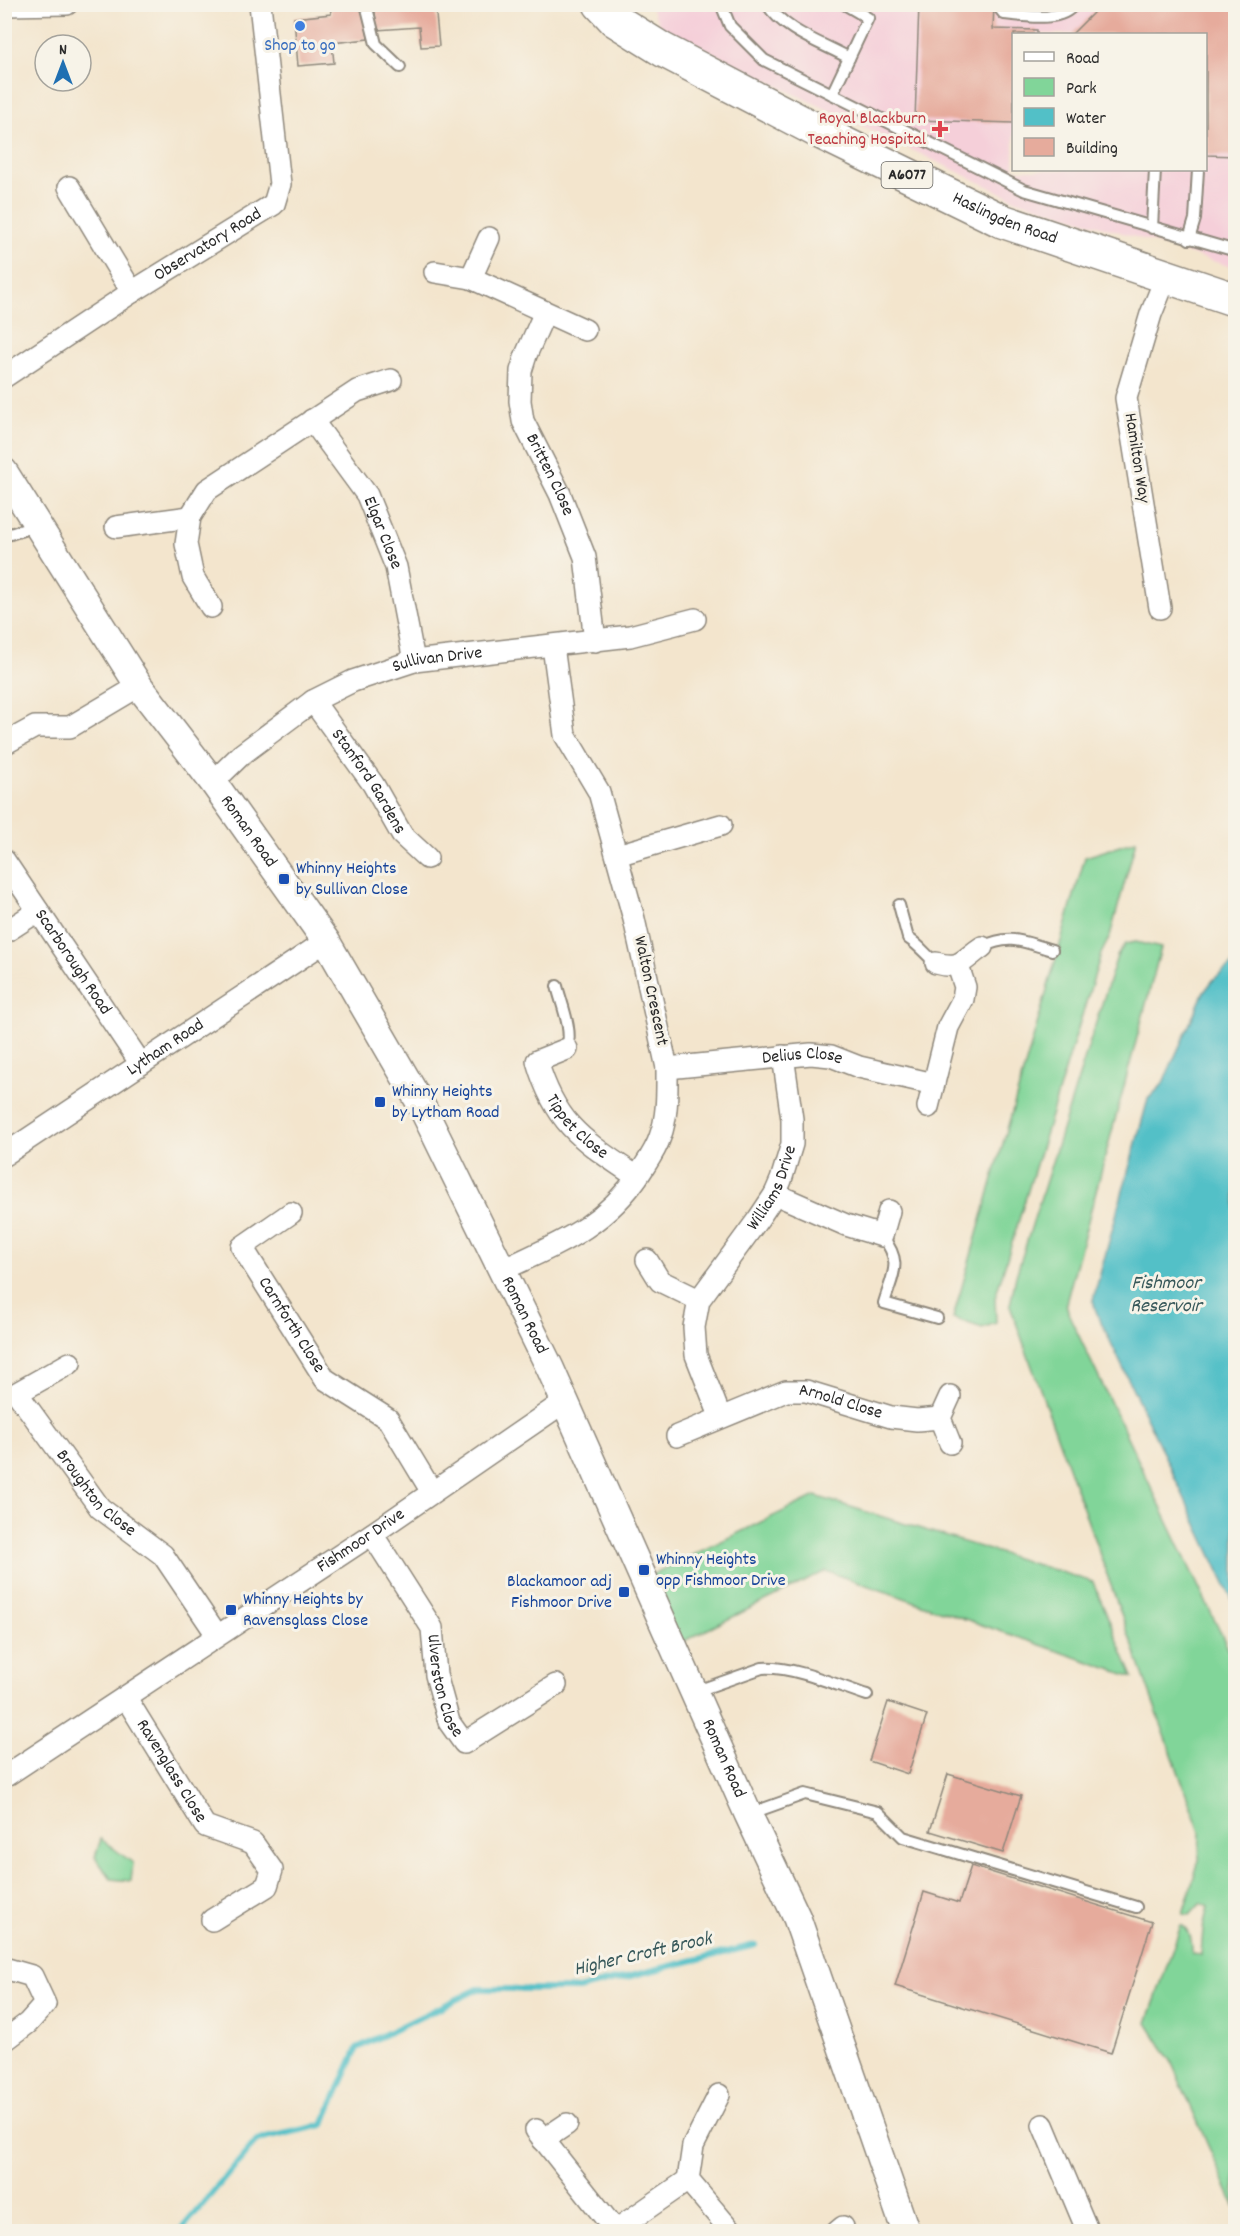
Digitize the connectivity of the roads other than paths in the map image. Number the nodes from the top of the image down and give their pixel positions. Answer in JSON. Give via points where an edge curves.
{"nodes":[{"id":1,"x":67,"y":4,"type":"edge"},
{"id":2,"x":260,"y":4,"type":"edge"},
{"id":3,"x":366,"y":4,"type":"edge"},
{"id":4,"x":600,"y":4,"type":"edge"},
{"id":5,"x":721,"y":4,"type":"edge"},
{"id":6,"x":767,"y":4,"type":"edge"},
{"id":7,"x":843,"y":4,"type":"edge"},
{"id":8,"x":996,"y":4,"type":"edge"},
{"id":9,"x":1074,"y":4,"type":"edge"},
{"id":10,"x":4,"y":5,"type":"edge"},
{"id":11,"x":849,"y":58,"type":"junction"},
{"id":12,"x":400,"y":67,"type":"dead end"},
{"id":13,"x":832,"y":94,"type":"junction"},
{"id":14,"x":1155,"y":171,"type":"edge"},
{"id":15,"x":1198,"y":171,"type":"edge"},
{"id":16,"x":69,"y":187,"type":"dead end"},
{"id":17,"x":1152,"y":228,"type":"junction"},
{"id":18,"x":489,"y":238,"type":"dead end"},
{"id":19,"x":1189,"y":239,"type":"junction"},
{"id":20,"x":1236,"y":251,"type":"edge"},
{"id":21,"x":435,"y":272,"type":"dead end"},
{"id":22,"x":1166,"y":277,"type":"junction"},
{"id":23,"x":471,"y":279,"type":"junction"},
{"id":24,"x":132,"y":292,"type":"junction"},
{"id":25,"x":1236,"y":300,"type":"edge"},
{"id":26,"x":545,"y":312,"type":"junction"},
{"id":27,"x":585,"y":330,"type":"dead end"},
{"id":28,"x":4,"y":377,"type":"edge"},
{"id":29,"x":391,"y":380,"type":"dead end"},
{"id":30,"x":312,"y":420,"type":"junction"},
{"id":31,"x":4,"y":472,"type":"edge"},
{"id":32,"x":190,"y":517,"type":"junction"},
{"id":33,"x":38,"y":525,"type":"junction"},
{"id":34,"x":116,"y":526,"type":"dead end"},
{"id":35,"x":4,"y":536,"type":"edge"},
{"id":36,"x":212,"y":607,"type":"dead end"},
{"id":37,"x":1160,"y":608,"type":"dead end"},
{"id":38,"x":695,"y":619,"type":"dead end"},
{"id":39,"x":595,"y":641,"type":"junction"},
{"id":40,"x":553,"y":646,"type":"junction"},
{"id":41,"x":414,"y":661,"type":"junction"},
{"id":42,"x":139,"y":686,"type":"junction"},
{"id":43,"x":313,"y":701,"type":"junction"},
{"id":44,"x":4,"y":744,"type":"edge"},
{"id":45,"x":213,"y":782,"type":"junction"},
{"id":46,"x":721,"y":825,"type":"dead end"},
{"id":47,"x":617,"y":855,"type":"junction"},
{"id":48,"x":427,"y":858,"type":"dead end"},
{"id":49,"x":4,"y":860,"type":"edge"},
{"id":50,"x":899,"y":905,"type":"dead end"},
{"id":51,"x":38,"y":911,"type":"junction"},
{"id":52,"x":4,"y":933,"type":"edge"},
{"id":53,"x":326,"y":941,"type":"junction"},
{"id":54,"x":982,"y":947,"type":"joint"},
{"id":55,"x":1052,"y":950,"type":"dead end"},
{"id":56,"x":936,"y":963,"type":"joint"},
{"id":57,"x":958,"y":966,"type":"junction"},
{"id":58,"x":557,"y":986,"type":"dead end"},
{"id":59,"x":567,"y":1049,"type":"joint"},
{"id":60,"x":783,"y":1056,"type":"junction"},
{"id":61,"x":141,"y":1064,"type":"junction"},
{"id":62,"x":667,"y":1068,"type":"junction"},
{"id":63,"x":934,"y":1084,"type":"junction"},
{"id":64,"x":928,"y":1107,"type":"dead end"},
{"id":65,"x":4,"y":1155,"type":"edge"},
{"id":66,"x":637,"y":1177,"type":"junction"},
{"id":67,"x":775,"y":1194,"type":"junction"},
{"id":68,"x":889,"y":1211,"type":"dead end"},
{"id":69,"x":291,"y":1213,"type":"dead end"},
{"id":70,"x":882,"y":1236,"type":"junction"},
{"id":71,"x":646,"y":1260,"type":"dead end"},
{"id":72,"x":502,"y":1270,"type":"junction"},
{"id":73,"x":699,"y":1300,"type":"junction"},
{"id":74,"x":938,"y":1318,"type":"dead end"},
{"id":75,"x":70,"y":1363,"type":"dead end"},
{"id":76,"x":950,"y":1396,"type":"dead end"},
{"id":77,"x":564,"y":1402,"type":"junction"},
{"id":78,"x":720,"y":1416,"type":"junction"},
{"id":79,"x":940,"y":1418,"type":"junction"},
{"id":80,"x":677,"y":1436,"type":"dead end"},
{"id":81,"x":950,"y":1443,"type":"dead end"},
{"id":82,"x":432,"y":1492,"type":"junction"},
{"id":83,"x":372,"y":1534,"type":"junction"},
{"id":84,"x":217,"y":1635,"type":"junction"},
{"id":85,"x":556,"y":1685,"type":"dead end"},
{"id":86,"x":694,"y":1692,"type":"junction"},
{"id":87,"x":867,"y":1695,"type":"dead end"},
{"id":88,"x":126,"y":1698,"type":"junction"},
{"id":89,"x":4,"y":1777,"type":"edge"},
{"id":90,"x":748,"y":1814,"type":"junction"},
{"id":91,"x":1136,"y":1907,"type":"dead end"},
{"id":92,"x":212,"y":1920,"type":"dead end"},
{"id":93,"x":4,"y":1968,"type":"edge"},
{"id":94,"x":4,"y":2041,"type":"edge"},
{"id":95,"x":719,"y":2095,"type":"dead end"},
{"id":96,"x":567,"y":2124,"type":"dead end"},
{"id":97,"x":1043,"y":2125,"type":"dead end"},
{"id":98,"x":688,"y":2180,"type":"junction"},
{"id":99,"x":614,"y":2231,"type":"edge"},
{"id":100,"x":732,"y":2232,"type":"edge"},
{"id":101,"x":906,"y":2232,"type":"edge"},
{"id":102,"x":1088,"y":2232,"type":"edge"}],
"edges":[{"from":1,"to":10,"type":"street"},
{"from":2,"to":24,"type":"street","name":"Observatory Road","via":[[280,184],[274,204]]},
{"from":3,"to":12,"type":"lane","via":[[376,44]]},
{"from":4,"to":22,"type":"highway","name":"Haslingden Road","number":"A6077","via":[[615,20],[663,50],[994,218]]},
{"from":5,"to":13,"type":"lane","via":[[730,26],[765,60]]},
{"from":6,"to":11,"type":"lane","via":[[789,26]]},
{"from":7,"to":11,"type":"lane","via":[[868,18]]},
{"from":8,"to":9,"type":"lane","via":[[1004,14],[1060,16]]},
{"from":11,"to":13,"type":"lane"},
{"from":13,"to":17,"type":"lane","via":[[1024,190]]},
{"from":14,"to":17,"type":"lane"},
{"from":15,"to":19,"type":"lane","via":[[1195,219]]},
{"from":16,"to":24,"type":"street"},
{"from":17,"to":19,"type":"lane"},
{"from":18,"to":23,"type":"street"},
{"from":19,"to":20,"type":"lane"},
{"from":21,"to":23,"type":"street"},
{"from":22,"to":25,"type":"highway","name":"Haslingden Road","number":"A6077"},
{"from":22,"to":37,"type":"street","name":"Hamilton Way","via":[[1126,398]]},
{"from":23,"to":26,"type":"street"},
{"from":24,"to":28,"type":"street","name":"Observatory Road"},
{"from":26,"to":27,"type":"street"},
{"from":26,"to":39,"type":"street","name":"Britten Close","via":[[521,371],[523,421],[561,494],[585,557]]},
{"from":29,"to":30,"type":"street","via":[[357,391]]},
{"from":30,"to":32,"type":"street","via":[[207,490]]},
{"from":30,"to":41,"type":"street","name":"Elgar Close","via":[[367,495],[396,567]]},
{"from":31,"to":33,"type":"street","name":"Roman Road"},
{"from":32,"to":34,"type":"street"},
{"from":32,"to":36,"type":"street","via":[[186,544],[193,577]]},
{"from":33,"to":35,"type":"lane"},
{"from":33,"to":42,"type":"street","name":"Roman Road"},
{"from":38,"to":39,"type":"street","name":"Sullivan Drive"},
{"from":39,"to":40,"type":"street","name":"Sullivan Drive"},
{"from":40,"to":41,"type":"street","name":"Sullivan Drive"},
{"from":40,"to":47,"type":"street","name":"Walton Crescent","via":[[565,735],[599,792]]},
{"from":41,"to":43,"type":"street","name":"Sullivan Drive","via":[[353,681]]},
{"from":42,"to":44,"type":"street","via":[[70,727],[34,727]]},
{"from":42,"to":45,"type":"street","name":"Roman Road"},
{"from":43,"to":45,"type":"street","name":"Sullivan Drive","via":[[242,754]]},
{"from":43,"to":48,"type":"street","name":"Stanford Gardens","via":[[373,784],[402,835]]},
{"from":45,"to":53,"type":"street","name":"Roman Road"},
{"from":46,"to":47,"type":"street"},
{"from":47,"to":62,"type":"street","name":"Walton Crescent"},
{"from":49,"to":51,"type":"street","name":"Scarborough Road"},
{"from":50,"to":56,"type":"lane","via":[[908,938]]},
{"from":51,"to":52,"type":"street"},
{"from":51,"to":61,"type":"street","name":"Scarborough Road"},
{"from":53,"to":61,"type":"street","name":"Lytham Road"},
{"from":53,"to":72,"type":"street","name":"Roman Road","via":[[418,1101]]},
{"from":54,"to":55,"type":"lane","via":[[1011,939]]},
{"from":54,"to":57,"type":"street"},
{"from":56,"to":57,"type":"street"},
{"from":57,"to":63,"type":"street","via":[[965,987],[963,999],[948,1027]]},
{"from":58,"to":59,"type":"lane","via":[[569,1031]]},
{"from":59,"to":66,"type":"street","name":"Tippet Close","via":[[537,1061],[555,1106],[574,1132]]},
{"from":60,"to":62,"type":"street","name":"Delius Close"},
{"from":60,"to":63,"type":"street","name":"Delius Close","via":[[831,1056],[859,1067]]},
{"from":60,"to":67,"type":"street","name":"Williams Drive","via":[[792,1144]]},
{"from":61,"to":65,"type":"street","name":"Lytham Road"},
{"from":62,"to":66,"type":"street","name":"Walton Crescent","via":[[660,1137]]},
{"from":63,"to":64,"type":"street"},
{"from":66,"to":72,"type":"street","name":"Walton Crescent","via":[[605,1214],[584,1230]]},
{"from":67,"to":70,"type":"street","via":[[846,1226]]},
{"from":67,"to":73,"type":"street","name":"Williams Drive"},
{"from":68,"to":70,"type":"street"},
{"from":69,"to":82,"type":"street","name":"Carnforth Close","via":[[242,1247],[326,1379],[388,1419]]},
{"from":70,"to":74,"type":"lane","via":[[893,1250],[895,1266],[884,1303]]},
{"from":71,"to":73,"type":"street","via":[[660,1281]]},
{"from":72,"to":77,"type":"street","name":"Roman Road"},
{"from":73,"to":78,"type":"street","name":"Williams Drive","via":[[694,1342],[700,1369]]},
{"from":75,"to":84,"type":"street","name":"Broughton Close","via":[[17,1393],[100,1508],[163,1555]]},
{"from":76,"to":79,"type":"street"},
{"from":77,"to":82,"type":"street","name":"Fishmoor Drive"},
{"from":77,"to":86,"type":"street","name":"Roman Road"},
{"from":78,"to":79,"type":"street","name":"Arnold Close","via":[[796,1390],[891,1417]]},
{"from":78,"to":80,"type":"street","name":"Arnold Close"},
{"from":79,"to":81,"type":"street"},
{"from":82,"to":83,"type":"street","name":"Fishmoor Drive"},
{"from":83,"to":84,"type":"street","name":"Fishmoor Drive"},
{"from":83,"to":85,"type":"street","name":"Ulverston Close","via":[[432,1628],[436,1675],[449,1722],[464,1743]]},
{"from":84,"to":88,"type":"street","name":"Fishmoor Drive"},
{"from":86,"to":87,"type":"lane","via":[[771,1667]]},
{"from":86,"to":90,"type":"street","name":"Roman Road"},
{"from":88,"to":89,"type":"street","name":"Fishmoor Drive"},
{"from":88,"to":92,"type":"street","name":"Ravenglass Close","via":[[206,1826],[253,1843],[272,1870],[267,1886]]},
{"from":90,"to":91,"type":"lane","via":[[805,1794],[868,1809],[878,1812],[903,1837]]},
{"from":90,"to":101,"type":"street","name":"Roman Road","via":[[797,1918]]},
{"from":93,"to":94,"type":"street","via":[[32,1976],[45,2004]]},
{"from":95,"to":98,"type":"street","via":[[693,2146]]},
{"from":96,"to":99,"type":"street","via":[[540,2135]]},
{"from":97,"to":102,"type":"street"},
{"from":98,"to":99,"type":"street"},
{"from":98,"to":100,"type":"street"}]}
